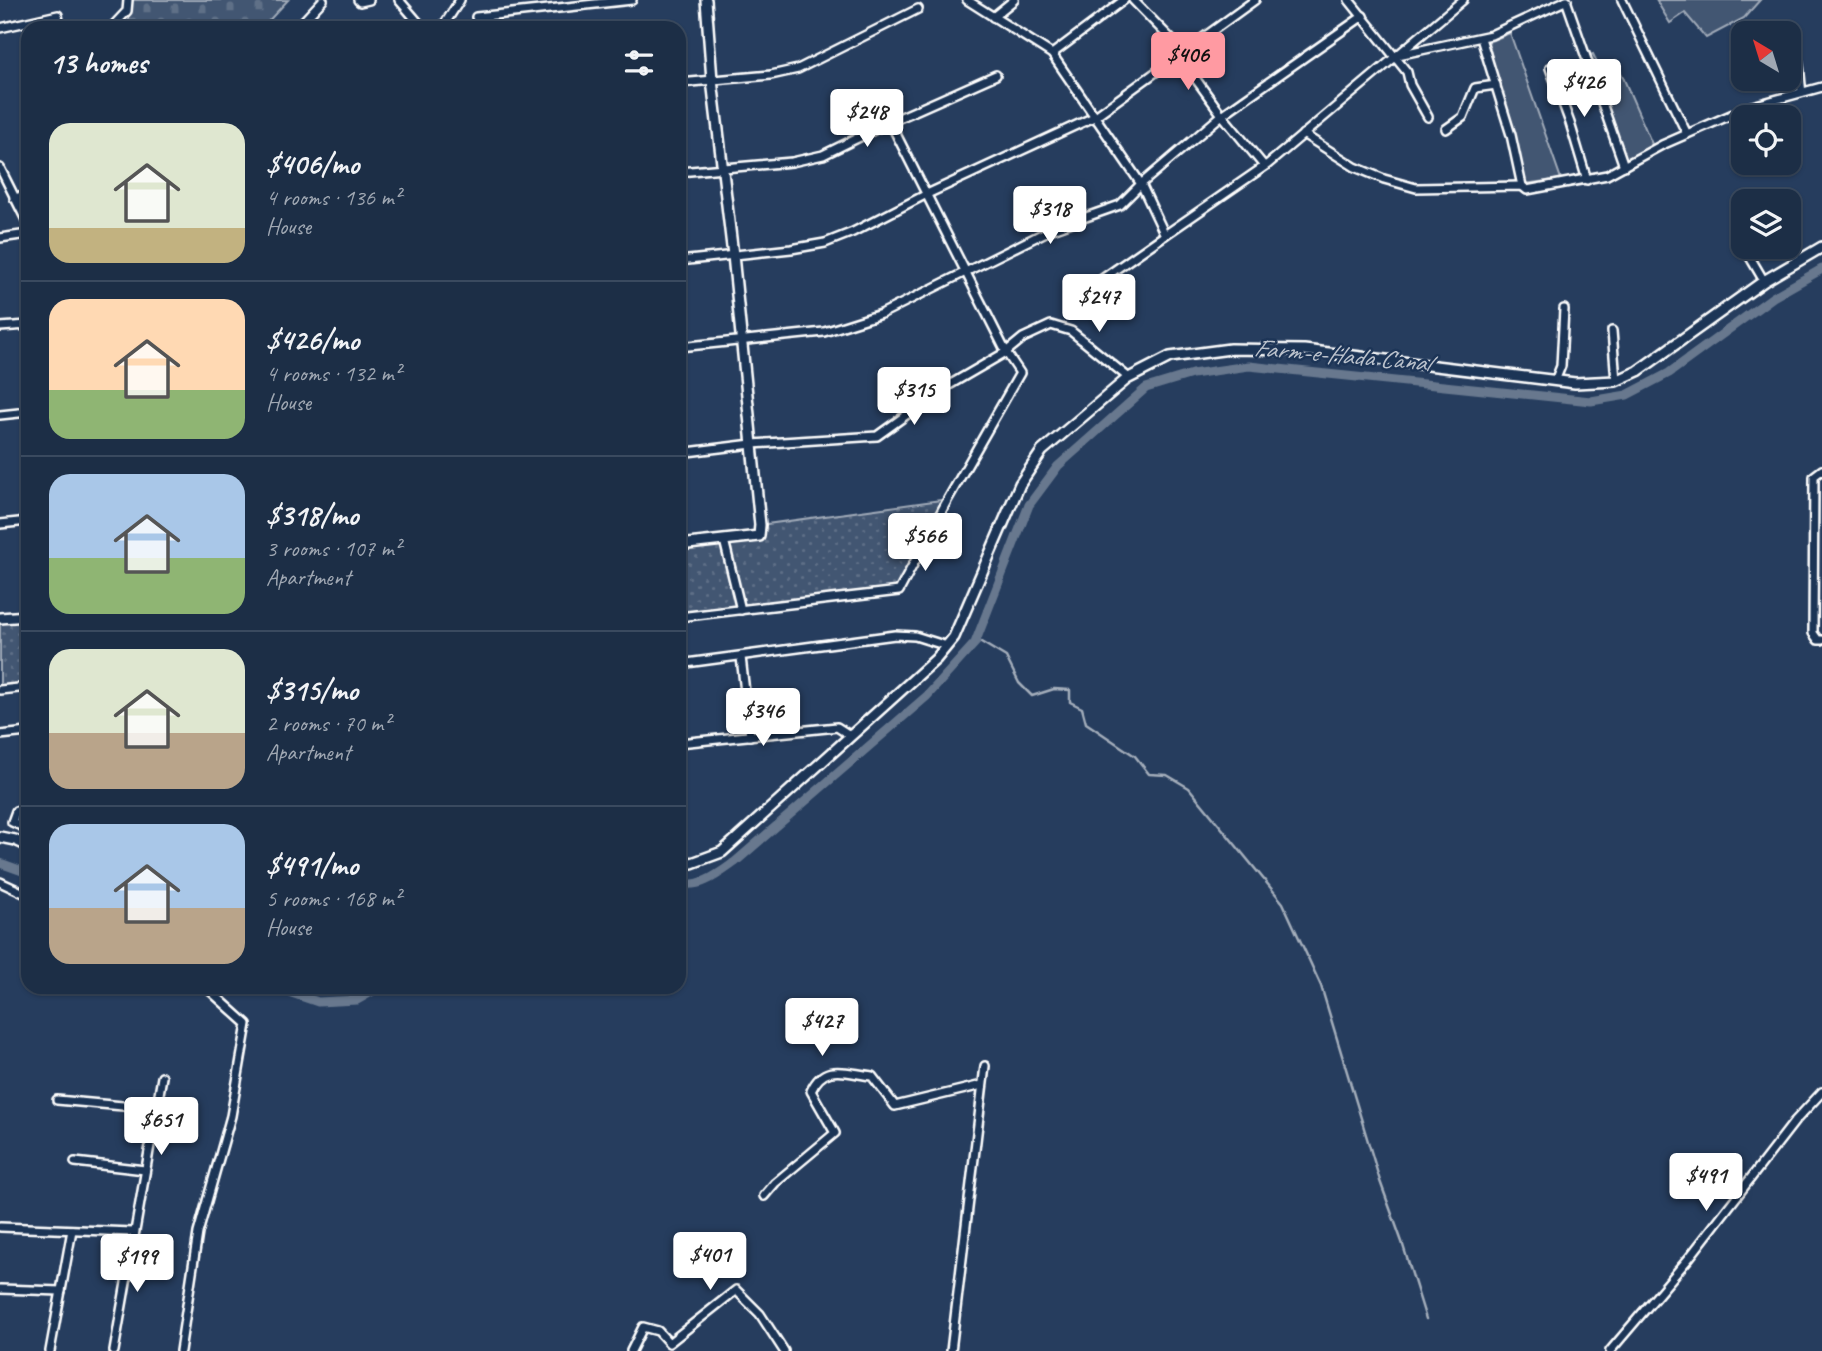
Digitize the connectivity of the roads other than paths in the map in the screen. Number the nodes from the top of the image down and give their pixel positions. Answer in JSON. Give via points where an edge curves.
{"nodes":[{"id":1,"x":128,"y":0,"type":"edge"},
{"id":2,"x":324,"y":0,"type":"edge"},
{"id":3,"x":358,"y":0,"type":"edge"},
{"id":4,"x":369,"y":0,"type":"edge"},
{"id":5,"x":399,"y":0,"type":"edge"},
{"id":6,"x":460,"y":0,"type":"edge"},
{"id":7,"x":632,"y":0,"type":"edge"},
{"id":8,"x":706,"y":0,"type":"edge"},
{"id":9,"x":967,"y":0,"type":"edge"},
{"id":10,"x":1014,"y":0,"type":"edge"},
{"id":11,"x":1124,"y":0,"type":"edge"},
{"id":12,"x":1133,"y":0,"type":"edge"},
{"id":13,"x":1255,"y":0,"type":"edge"},
{"id":14,"x":1349,"y":0,"type":"edge"},
{"id":15,"x":1462,"y":0,"type":"edge"},
{"id":16,"x":1567,"y":0,"type":"edge"},
{"id":17,"x":1622,"y":0,"type":"edge"},
{"id":18,"x":918,"y":9,"type":"dead end"},
{"id":19,"x":1363,"y":16,"type":"junction"},
{"id":20,"x":476,"y":17,"type":"dead end"},
{"id":21,"x":993,"y":17,"type":"junction"},
{"id":22,"x":31,"y":21,"type":"edge"},
{"id":23,"x":59,"y":21,"type":"edge"},
{"id":24,"x":118,"y":21,"type":"edge"},
{"id":25,"x":304,"y":21,"type":"edge"},
{"id":26,"x":417,"y":21,"type":"edge"},
{"id":27,"x":446,"y":21,"type":"edge"},
{"id":28,"x":21,"y":23,"type":"edge"},
{"id":29,"x":0,"y":28,"type":"edge"},
{"id":30,"x":1480,"y":38,"type":"junction"},
{"id":31,"x":1052,"y":54,"type":"junction"},
{"id":32,"x":1180,"y":56,"type":"junction"},
{"id":33,"x":1394,"y":56,"type":"junction"},
{"id":34,"x":1550,"y":68,"type":"dead end"},
{"id":35,"x":996,"y":75,"type":"dead end"},
{"id":36,"x":712,"y":80,"type":"junction"},
{"id":37,"x":686,"y":82,"type":"edge"},
{"id":38,"x":1496,"y":85,"type":"junction"},
{"id":39,"x":1822,"y":87,"type":"edge"},
{"id":40,"x":1801,"y":92,"type":"joint"},
{"id":41,"x":1222,"y":115,"type":"junction"},
{"id":42,"x":1094,"y":117,"type":"junction"},
{"id":43,"x":1428,"y":117,"type":"dead end"},
{"id":44,"x":890,"y":122,"type":"junction"},
{"id":45,"x":1446,"y":129,"type":"dead end"},
{"id":46,"x":1303,"y":134,"type":"junction"},
{"id":47,"x":1687,"y":134,"type":"junction"},
{"id":48,"x":1264,"y":166,"type":"junction"},
{"id":49,"x":1624,"y":166,"type":"junction"},
{"id":50,"x":723,"y":167,"type":"junction"},
{"id":51,"x":0,"y":168,"type":"edge"},
{"id":52,"x":686,"y":171,"type":"edge"},
{"id":53,"x":1587,"y":180,"type":"junction"},
{"id":54,"x":1141,"y":184,"type":"junction"},
{"id":55,"x":4,"y":186,"type":"edge"},
{"id":56,"x":1522,"y":186,"type":"junction"},
{"id":57,"x":925,"y":195,"type":"junction"},
{"id":58,"x":21,"y":196,"type":"edge"},
{"id":59,"x":15,"y":198,"type":"junction"},
{"id":60,"x":21,"y":210,"type":"edge"},
{"id":61,"x":21,"y":235,"type":"edge"},
{"id":62,"x":1166,"y":235,"type":"junction"},
{"id":63,"x":0,"y":238,"type":"edge"},
{"id":64,"x":1822,"y":247,"type":"edge"},
{"id":65,"x":733,"y":255,"type":"junction"},
{"id":66,"x":1751,"y":259,"type":"edge"},
{"id":67,"x":686,"y":260,"type":"edge"},
{"id":68,"x":965,"y":273,"type":"junction"},
{"id":69,"x":1764,"y":281,"type":"junction"},
{"id":70,"x":1072,"y":300,"type":"dead end"},
{"id":71,"x":1564,"y":309,"type":"dead end"},
{"id":72,"x":21,"y":326,"type":"edge"},
{"id":73,"x":0,"y":327,"type":"edge"},
{"id":74,"x":1612,"y":331,"type":"dead end"},
{"id":75,"x":740,"y":341,"type":"junction"},
{"id":76,"x":686,"y":346,"type":"edge"},
{"id":77,"x":1006,"y":352,"type":"junction"},
{"id":78,"x":1129,"y":377,"type":"junction"},
{"id":79,"x":1555,"y":381,"type":"junction"},
{"id":80,"x":1616,"y":381,"type":"junction"},
{"id":81,"x":21,"y":413,"type":"edge"},
{"id":82,"x":0,"y":415,"type":"edge"},
{"id":83,"x":752,"y":444,"type":"junction"},
{"id":84,"x":686,"y":452,"type":"edge"},
{"id":85,"x":1822,"y":470,"type":"edge"},
{"id":86,"x":21,"y":522,"type":"edge"},
{"id":87,"x":0,"y":524,"type":"edge"},
{"id":88,"x":724,"y":540,"type":"junction"},
{"id":89,"x":686,"y":544,"type":"edge"},
{"id":90,"x":741,"y":610,"type":"junction"},
{"id":91,"x":21,"y":616,"type":"edge"},
{"id":92,"x":686,"y":616,"type":"edge"},
{"id":93,"x":0,"y":618,"type":"edge"},
{"id":94,"x":1822,"y":640,"type":"edge"},
{"id":95,"x":947,"y":646,"type":"junction"},
{"id":96,"x":741,"y":657,"type":"junction"},
{"id":97,"x":686,"y":663,"type":"edge"},
{"id":98,"x":21,"y":688,"type":"edge"},
{"id":99,"x":0,"y":690,"type":"edge"},
{"id":100,"x":21,"y":732,"type":"edge"},
{"id":101,"x":0,"y":734,"type":"edge"},
{"id":102,"x":750,"y":736,"type":"junction"},
{"id":103,"x":851,"y":736,"type":"junction"},
{"id":104,"x":686,"y":742,"type":"edge"},
{"id":105,"x":21,"y":810,"type":"edge"},
{"id":106,"x":21,"y":826,"type":"edge"},
{"id":107,"x":0,"y":838,"type":"edge"},
{"id":108,"x":21,"y":843,"type":"edge"},
{"id":109,"x":686,"y":862,"type":"edge"},
{"id":110,"x":0,"y":882,"type":"edge"},
{"id":111,"x":21,"y":892,"type":"edge"},
{"id":112,"x":214,"y":994,"type":"edge"},
{"id":113,"x":985,"y":1066,"type":"dead end"},
{"id":114,"x":162,"y":1077,"type":"dead end"},
{"id":115,"x":982,"y":1085,"type":"junction"},
{"id":116,"x":1822,"y":1092,"type":"edge"},
{"id":117,"x":57,"y":1100,"type":"dead end"},
{"id":118,"x":156,"y":1109,"type":"junction"},
{"id":119,"x":75,"y":1162,"type":"dead end"},
{"id":120,"x":145,"y":1170,"type":"junction"},
{"id":121,"x":764,"y":1196,"type":"dead end"},
{"id":122,"x":0,"y":1227,"type":"edge"},
{"id":123,"x":72,"y":1230,"type":"junction"},
{"id":124,"x":133,"y":1232,"type":"junction"},
{"id":125,"x":0,"y":1289,"type":"edge"},
{"id":126,"x":61,"y":1291,"type":"junction"},
{"id":127,"x":50,"y":1351,"type":"edge"},
{"id":128,"x":114,"y":1351,"type":"edge"},
{"id":129,"x":180,"y":1351,"type":"edge"},
{"id":130,"x":631,"y":1351,"type":"edge"},
{"id":131,"x":784,"y":1351,"type":"edge"},
{"id":132,"x":951,"y":1351,"type":"edge"},
{"id":133,"x":1610,"y":1351,"type":"edge"}],
"edges":[{"from":1,"to":24,"type":"street","via":[[127,11]]},
{"from":2,"to":25,"type":"street"},
{"from":3,"to":4,"type":"street"},
{"from":5,"to":26,"type":"street"},
{"from":6,"to":27,"type":"street"},
{"from":7,"to":20,"type":"street"},
{"from":8,"to":36,"type":"street"},
{"from":9,"to":21,"type":"street"},
{"from":10,"to":21,"type":"street"},
{"from":11,"to":31,"type":"street"},
{"from":12,"to":32,"type":"street","via":[[1172,40]]},
{"from":13,"to":32,"type":"street"},
{"from":14,"to":19,"type":"street"},
{"from":15,"to":33,"type":"street"},
{"from":16,"to":30,"type":"street"},
{"from":16,"to":49,"type":"street"},
{"from":17,"to":47,"type":"street"},
{"from":18,"to":36,"type":"street","via":[[799,69]]},
{"from":19,"to":33,"type":"street"},
{"from":19,"to":41,"type":"street"},
{"from":21,"to":31,"type":"street"},
{"from":22,"to":23,"type":"street","via":[[58,15]]},
{"from":28,"to":29,"type":"street"},
{"from":30,"to":33,"type":"street"},
{"from":30,"to":38,"type":"street"},
{"from":31,"to":42,"type":"street"},
{"from":32,"to":41,"type":"street"},
{"from":32,"to":42,"type":"street"},
{"from":33,"to":43,"type":"street","via":[[1407,72]]},
{"from":33,"to":46,"type":"street"},
{"from":34,"to":53,"type":"street"},
{"from":35,"to":44,"type":"street"},
{"from":36,"to":37,"type":"street"},
{"from":36,"to":50,"type":"street"},
{"from":38,"to":45,"type":"street","via":[[1475,88],[1463,117]]},
{"from":38,"to":56,"type":"street"},
{"from":39,"to":40,"type":"street"},
{"from":40,"to":47,"type":"street","via":[[1749,107]]},
{"from":41,"to":48,"type":"street"},
{"from":41,"to":54,"type":"street"},
{"from":42,"to":54,"type":"street"},
{"from":42,"to":57,"type":"street"},
{"from":44,"to":50,"type":"street","via":[[822,155]]},
{"from":44,"to":57,"type":"street"},
{"from":46,"to":48,"type":"street"},
{"from":46,"to":56,"type":"street","via":[[1355,167],[1416,188]]},
{"from":47,"to":49,"type":"street"},
{"from":48,"to":62,"type":"street"},
{"from":49,"to":53,"type":"street"},
{"from":50,"to":52,"type":"street"},
{"from":50,"to":65,"type":"street"},
{"from":51,"to":55,"type":"street"},
{"from":53,"to":56,"type":"street","via":[[1527,190]]},
{"from":54,"to":62,"type":"street"},
{"from":54,"to":68,"type":"street","via":[[1120,205],[1052,229]]},
{"from":55,"to":59,"type":"street"},
{"from":57,"to":65,"type":"street","via":[[825,243]]},
{"from":57,"to":68,"type":"street"},
{"from":58,"to":59,"type":"street"},
{"from":59,"to":60,"type":"street"},
{"from":61,"to":63,"type":"street"},
{"from":62,"to":70,"type":"street"},
{"from":64,"to":69,"type":"street"},
{"from":65,"to":67,"type":"street"},
{"from":65,"to":75,"type":"street"},
{"from":66,"to":69,"type":"street"},
{"from":68,"to":75,"type":"street","via":[[881,314],[824,332]]},
{"from":68,"to":77,"type":"street"},
{"from":69,"to":80,"type":"street","via":[[1638,371]]},
{"from":71,"to":79,"type":"street","via":[[1561,366]]},
{"from":72,"to":73,"type":"street"},
{"from":74,"to":80,"type":"street"},
{"from":75,"to":76,"type":"street"},
{"from":75,"to":83,"type":"street"},
{"from":77,"to":78,"type":"street","via":[[1051,325],[1071,331]]},
{"from":77,"to":83,"type":"street","via":[[944,388],[877,436]]},
{"from":77,"to":90,"type":"street","via":[[1020,373],[900,591]]},
{"from":78,"to":79,"type":"street","via":[[1170,357],[1242,349],[1304,350]]},
{"from":78,"to":95,"type":"street","via":[[1042,452],[1020,484]]},
{"from":79,"to":80,"type":"street"},
{"from":81,"to":82,"type":"street"},
{"from":83,"to":84,"type":"street"},
{"from":83,"to":88,"type":"street","via":[[760,536]]},
{"from":85,"to":94,"type":"street","via":[[1814,476],[1813,620],[1813,633]]},
{"from":86,"to":87,"type":"street"},
{"from":88,"to":89,"type":"street"},
{"from":88,"to":90,"type":"street"},
{"from":90,"to":92,"type":"street"},
{"from":91,"to":93,"type":"street"},
{"from":95,"to":96,"type":"street","via":[[895,635]]},
{"from":95,"to":103,"type":"street"},
{"from":96,"to":97,"type":"street"},
{"from":96,"to":102,"type":"street"},
{"from":98,"to":99,"type":"street"},
{"from":100,"to":101,"type":"street"},
{"from":102,"to":103,"type":"street","via":[[837,727]]},
{"from":102,"to":104,"type":"street"},
{"from":103,"to":109,"type":"street","via":[[722,852]]},
{"from":105,"to":106,"type":"street","via":[[12,822]]},
{"from":107,"to":108,"type":"street"},
{"from":110,"to":111,"type":"street"},
{"from":112,"to":129,"type":"street","via":[[247,1024],[231,1116],[198,1233]]},
{"from":113,"to":115,"type":"street"},
{"from":114,"to":118,"type":"street"},
{"from":115,"to":121,"type":"street","via":[[895,1107],[872,1076],[829,1071],[817,1077],[811,1091],[835,1133]]},
{"from":115,"to":132,"type":"street"},
{"from":116,"to":133,"type":"street"},
{"from":117,"to":118,"type":"street"},
{"from":118,"to":120,"type":"street"},
{"from":119,"to":120,"type":"street"},
{"from":120,"to":124,"type":"street"},
{"from":122,"to":123,"type":"street"},
{"from":123,"to":124,"type":"street"},
{"from":123,"to":126,"type":"street"},
{"from":124,"to":128,"type":"street"},
{"from":125,"to":126,"type":"street"},
{"from":126,"to":127,"type":"street"},
{"from":130,"to":131,"type":"street","via":[[643,1327],[658,1331],[668,1343],[736,1290],[760,1314]]}]}
